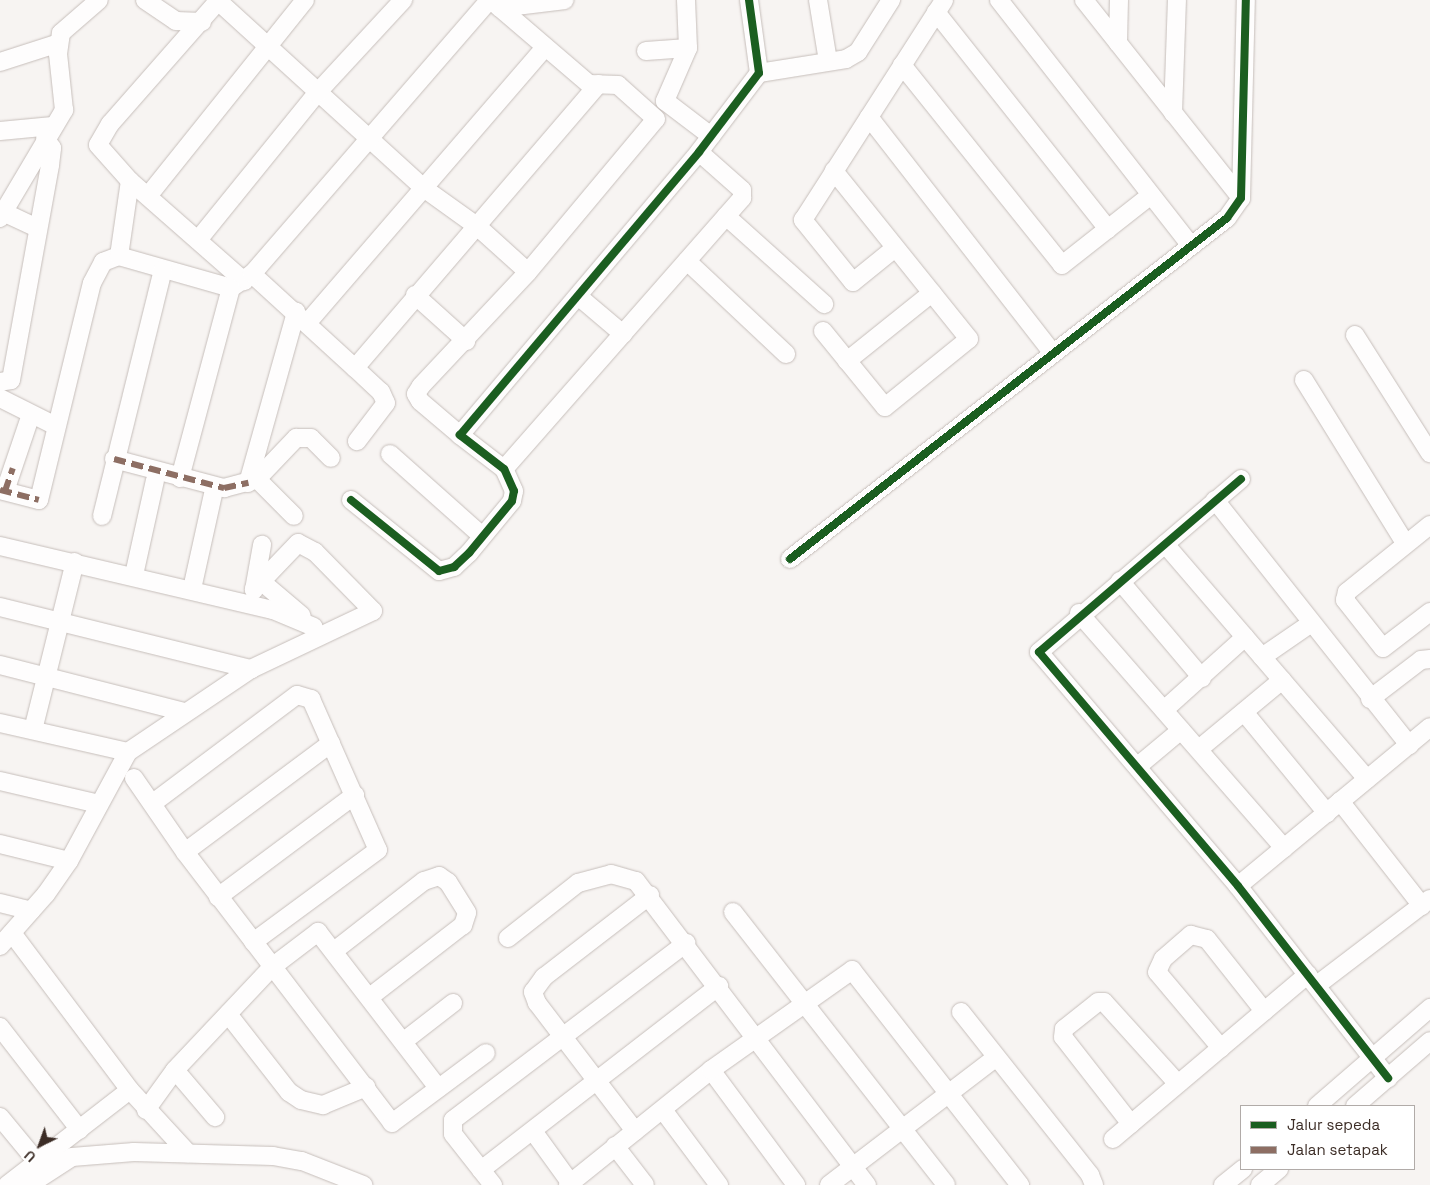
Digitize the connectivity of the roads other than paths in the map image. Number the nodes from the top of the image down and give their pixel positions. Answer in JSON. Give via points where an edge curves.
{"nodes":[{"id":1,"x":100,"y":0,"type":"edge"},
{"id":2,"x":145,"y":0,"type":"edge"},
{"id":3,"x":218,"y":0,"type":"edge"},
{"id":4,"x":305,"y":0,"type":"edge"},
{"id":5,"x":403,"y":0,"type":"edge"},
{"id":6,"x":565,"y":0,"type":"edge"},
{"id":7,"x":686,"y":0,"type":"edge"},
{"id":8,"x":749,"y":0,"type":"edge"},
{"id":9,"x":818,"y":0,"type":"edge"},
{"id":10,"x":891,"y":0,"type":"edge"},
{"id":11,"x":999,"y":0,"type":"edge"},
{"id":12,"x":1084,"y":0,"type":"edge"},
{"id":13,"x":1119,"y":0,"type":"edge"},
{"id":14,"x":1177,"y":0,"type":"edge"},
{"id":15,"x":1246,"y":0,"type":"edge"},
{"id":16,"x":494,"y":3,"type":"edge"},
{"id":17,"x":940,"y":6,"type":"edge"},
{"id":18,"x":878,"y":8,"type":"edge"},
{"id":19,"x":202,"y":22,"type":"junction"},
{"id":20,"x":59,"y":43,"type":"junction"},
{"id":21,"x":1118,"y":43,"type":"junction"},
{"id":22,"x":265,"y":45,"type":"junction"},
{"id":23,"x":545,"y":47,"type":"junction"},
{"id":24,"x":688,"y":48,"type":"junction"},
{"id":25,"x":646,"y":51,"type":"dead end"},
{"id":26,"x":828,"y":61,"type":"junction"},
{"id":27,"x":0,"y":62,"type":"edge"},
{"id":28,"x":902,"y":65,"type":"junction"},
{"id":29,"x":759,"y":74,"type":"junction"},
{"id":30,"x":598,"y":84,"type":"junction"},
{"id":31,"x":316,"y":93,"type":"junction"},
{"id":32,"x":1173,"y":112,"type":"junction"},
{"id":33,"x":868,"y":117,"type":"junction"},
{"id":34,"x":0,"y":131,"type":"edge"},
{"id":35,"x":49,"y":132,"type":"junction"},
{"id":36,"x":710,"y":136,"type":"junction"},
{"id":37,"x":370,"y":141,"type":"junction"},
{"id":38,"x":699,"y":152,"type":"junction"},
{"id":39,"x":834,"y":171,"type":"junction"},
{"id":40,"x":130,"y":181,"type":"junction"},
{"id":41,"x":425,"y":189,"type":"junction"},
{"id":42,"x":1151,"y":195,"type":"junction"},
{"id":43,"x":148,"y":196,"type":"junction"},
{"id":44,"x":1241,"y":198,"type":"junction"},
{"id":45,"x":2,"y":215,"type":"edge"},
{"id":46,"x":726,"y":216,"type":"junction"},
{"id":47,"x":478,"y":227,"type":"junction"},
{"id":48,"x":37,"y":228,"type":"junction"},
{"id":49,"x":1108,"y":229,"type":"junction"},
{"id":50,"x":198,"y":240,"type":"junction"},
{"id":51,"x":1191,"y":246,"type":"junction"},
{"id":52,"x":896,"y":248,"type":"junction"},
{"id":53,"x":119,"y":256,"type":"junction"},
{"id":54,"x":687,"y":261,"type":"junction"},
{"id":55,"x":162,"y":269,"type":"junction"},
{"id":56,"x":528,"y":272,"type":"junction"},
{"id":57,"x":242,"y":281,"type":"junction"},
{"id":58,"x":932,"y":292,"type":"junction"},
{"id":59,"x":415,"y":295,"type":"junction"},
{"id":60,"x":578,"y":296,"type":"junction"},
{"id":61,"x":824,"y":304,"type":"dead end"},
{"id":62,"x":302,"y":317,"type":"junction"},
{"id":63,"x":824,"y":331,"type":"dead end"},
{"id":64,"x":17,"y":334,"type":"junction"},
{"id":65,"x":623,"y":334,"type":"junction"},
{"id":66,"x":1355,"y":335,"type":"dead end"},
{"id":67,"x":466,"y":341,"type":"junction"},
{"id":68,"x":0,"y":351,"type":"edge"},
{"id":69,"x":1053,"y":353,"type":"junction"},
{"id":70,"x":786,"y":354,"type":"dead end"},
{"id":71,"x":847,"y":361,"type":"junction"},
{"id":72,"x":355,"y":368,"type":"junction"},
{"id":73,"x":1304,"y":380,"type":"dead end"},
{"id":74,"x":0,"y":382,"type":"edge"},
{"id":75,"x":0,"y":398,"type":"edge"},
{"id":76,"x":31,"y":414,"type":"junction"},
{"id":77,"x":56,"y":426,"type":"junction"},
{"id":78,"x":460,"y":435,"type":"junction"},
{"id":79,"x":357,"y":441,"type":"dead end"},
{"id":80,"x":1430,"y":452,"type":"edge"},
{"id":81,"x":390,"y":454,"type":"dead end"},
{"id":82,"x":332,"y":458,"type":"dead end"},
{"id":83,"x":114,"y":460,"type":"junction"},
{"id":84,"x":504,"y":469,"type":"junction"},
{"id":85,"x":180,"y":478,"type":"junction"},
{"id":86,"x":1241,"y":479,"type":"dead end"},
{"id":87,"x":155,"y":480,"type":"dead end"},
{"id":88,"x":252,"y":481,"type":"junction"},
{"id":89,"x":3,"y":491,"type":"edge"},
{"id":90,"x":213,"y":494,"type":"dead end"},
{"id":91,"x":351,"y":500,"type":"dead end"},
{"id":92,"x":1215,"y":500,"type":"junction"},
{"id":93,"x":102,"y":516,"type":"dead end"},
{"id":94,"x":294,"y":516,"type":"dead end"},
{"id":95,"x":1430,"y":525,"type":"edge"},
{"id":96,"x":482,"y":536,"type":"junction"},
{"id":97,"x":1405,"y":543,"type":"junction"},
{"id":98,"x":1165,"y":544,"type":"junction"},
{"id":99,"x":262,"y":545,"type":"dead end"},
{"id":100,"x":0,"y":546,"type":"edge"},
{"id":101,"x":790,"y":559,"type":"dead end"},
{"id":102,"x":75,"y":562,"type":"junction"},
{"id":103,"x":134,"y":575,"type":"junction"},
{"id":104,"x":1120,"y":581,"type":"junction"},
{"id":105,"x":192,"y":589,"type":"junction"},
{"id":106,"x":255,"y":592,"type":"junction"},
{"id":107,"x":0,"y":607,"type":"edge"},
{"id":108,"x":1430,"y":612,"type":"edge"},
{"id":109,"x":1079,"y":613,"type":"junction"},
{"id":110,"x":60,"y":620,"type":"junction"},
{"id":111,"x":1310,"y":624,"type":"junction"},
{"id":112,"x":318,"y":629,"type":"junction"},
{"id":113,"x":1245,"y":637,"type":"junction"},
{"id":114,"x":1262,"y":657,"type":"junction"},
{"id":115,"x":1430,"y":659,"type":"edge"},
{"id":116,"x":0,"y":666,"type":"edge"},
{"id":117,"x":251,"y":669,"type":"junction"},
{"id":118,"x":48,"y":676,"type":"junction"},
{"id":119,"x":1202,"y":678,"type":"junction"},
{"id":120,"x":1282,"y":680,"type":"junction"},
{"id":121,"x":1370,"y":698,"type":"junction"},
{"id":122,"x":1164,"y":710,"type":"junction"},
{"id":123,"x":185,"y":712,"type":"junction"},
{"id":124,"x":1244,"y":712,"type":"junction"},
{"id":125,"x":0,"y":723,"type":"edge"},
{"id":126,"x":1430,"y":727,"type":"edge"},
{"id":127,"x":33,"y":730,"type":"junction"},
{"id":128,"x":1181,"y":730,"type":"junction"},
{"id":129,"x":331,"y":743,"type":"junction"},
{"id":130,"x":1408,"y":745,"type":"junction"},
{"id":131,"x":1199,"y":750,"type":"junction"},
{"id":132,"x":128,"y":752,"type":"junction"},
{"id":133,"x":1138,"y":766,"type":"junction"},
{"id":134,"x":134,"y":778,"type":"dead end"},
{"id":135,"x":1367,"y":779,"type":"junction"},
{"id":136,"x":0,"y":780,"type":"edge"},
{"id":137,"x":355,"y":795,"type":"junction"},
{"id":138,"x":1340,"y":801,"type":"junction"},
{"id":139,"x":153,"y":803,"type":"junction"},
{"id":140,"x":99,"y":804,"type":"junction"},
{"id":141,"x":1327,"y":813,"type":"junction"},
{"id":142,"x":0,"y":844,"type":"edge"},
{"id":143,"x":1284,"y":848,"type":"junction"},
{"id":144,"x":185,"y":852,"type":"junction"},
{"id":145,"x":69,"y":861,"type":"junction"},
{"id":146,"x":1238,"y":886,"type":"junction"},
{"id":147,"x":650,"y":895,"type":"junction"},
{"id":148,"x":218,"y":897,"type":"junction"},
{"id":149,"x":1426,"y":902,"type":"edge"},
{"id":150,"x":0,"y":903,"type":"edge"},
{"id":151,"x":31,"y":911,"type":"junction"},
{"id":152,"x":733,"y":912,"type":"dead end"},
{"id":153,"x":508,"y":938,"type":"dead end"},
{"id":154,"x":6,"y":940,"type":"edge"},
{"id":155,"x":253,"y":942,"type":"junction"},
{"id":156,"x":686,"y":943,"type":"junction"},
{"id":157,"x":334,"y":951,"type":"junction"},
{"id":158,"x":272,"y":967,"type":"junction"},
{"id":159,"x":1313,"y":980,"type":"junction"},
{"id":160,"x":719,"y":986,"type":"junction"},
{"id":161,"x":370,"y":997,"type":"junction"},
{"id":162,"x":453,"y":1003,"type":"dead end"},
{"id":163,"x":805,"y":1004,"type":"junction"},
{"id":164,"x":1430,"y":1008,"type":"edge"},
{"id":165,"x":961,"y":1012,"type":"dead end"},
{"id":166,"x":1264,"y":1012,"type":"junction"},
{"id":167,"x":228,"y":1014,"type":"junction"},
{"id":168,"x":0,"y":1027,"type":"edge"},
{"id":169,"x":756,"y":1038,"type":"junction"},
{"id":170,"x":566,"y":1039,"type":"junction"},
{"id":171,"x":404,"y":1041,"type":"junction"},
{"id":172,"x":1430,"y":1041,"type":"edge"},
{"id":173,"x":1221,"y":1048,"type":"junction"},
{"id":174,"x":486,"y":1053,"type":"dead end"},
{"id":175,"x":995,"y":1058,"type":"junction"},
{"id":176,"x":1375,"y":1058,"type":"junction"},
{"id":177,"x":175,"y":1070,"type":"junction"},
{"id":178,"x":711,"y":1070,"type":"junction"},
{"id":179,"x":1388,"y":1078,"type":"junction"},
{"id":180,"x":597,"y":1082,"type":"junction"},
{"id":181,"x":1178,"y":1084,"type":"junction"},
{"id":182,"x":366,"y":1087,"type":"junction"},
{"id":183,"x":438,"y":1088,"type":"junction"},
{"id":184,"x":130,"y":1090,"type":"junction"},
{"id":185,"x":950,"y":1092,"type":"junction"},
{"id":186,"x":1318,"y":1105,"type":"edge"},
{"id":187,"x":1356,"y":1105,"type":"edge"},
{"id":188,"x":146,"y":1110,"type":"junction"},
{"id":189,"x":663,"y":1110,"type":"junction"},
{"id":190,"x":0,"y":1117,"type":"edge"},
{"id":191,"x":215,"y":1117,"type":"dead end"},
{"id":192,"x":1131,"y":1124,"type":"junction"},
{"id":193,"x":80,"y":1130,"type":"junction"},
{"id":194,"x":904,"y":1130,"type":"junction"},
{"id":195,"x":533,"y":1131,"type":"junction"},
{"id":196,"x":635,"y":1131,"type":"junction"},
{"id":197,"x":1113,"y":1139,"type":"dead end"},
{"id":198,"x":616,"y":1146,"type":"junction"},
{"id":199,"x":188,"y":1153,"type":"junction"},
{"id":200,"x":38,"y":1163,"type":"junction"},
{"id":201,"x":854,"y":1168,"type":"junction"},
{"id":202,"x":481,"y":1170,"type":"junction"},
{"id":203,"x":1242,"y":1170,"type":"edge"},
{"id":204,"x":1278,"y":1170,"type":"edge"},
{"id":205,"x":570,"y":1184,"type":"edge"},
{"id":206,"x":7,"y":1185,"type":"edge"},
{"id":207,"x":29,"y":1185,"type":"edge"},
{"id":208,"x":363,"y":1185,"type":"edge"},
{"id":209,"x":494,"y":1185,"type":"edge"},
{"id":210,"x":645,"y":1185,"type":"edge"},
{"id":211,"x":719,"y":1185,"type":"edge"},
{"id":212,"x":796,"y":1185,"type":"edge"},
{"id":213,"x":829,"y":1185,"type":"edge"},
{"id":214,"x":867,"y":1185,"type":"edge"},
{"id":215,"x":946,"y":1185,"type":"edge"},
{"id":216,"x":1020,"y":1185,"type":"edge"},
{"id":217,"x":1094,"y":1185,"type":"edge"},
{"id":218,"x":1223,"y":1185,"type":"edge"},
{"id":219,"x":1260,"y":1185,"type":"edge"}],
"edges":[{"from":1,"to":20,"type":"street","via":[[63,29]]},
{"from":2,"to":19,"type":"street","via":[[176,21]]},
{"from":3,"to":19,"type":"street"},
{"from":3,"to":22,"type":"street"},
{"from":4,"to":22,"type":"street"},
{"from":5,"to":31,"type":"street"},
{"from":6,"to":16,"type":"street"},
{"from":7,"to":24,"type":"street"},
{"from":8,"to":29,"type":"street"},
{"from":9,"to":26,"type":"street"},
{"from":10,"to":18,"type":"street"},
{"from":11,"to":42,"type":"street"},
{"from":12,"to":21,"type":"street"},
{"from":13,"to":21,"type":"street"},
{"from":14,"to":32,"type":"street"},
{"from":15,"to":44,"type":"street"},
{"from":16,"to":23,"type":"street"},
{"from":16,"to":37,"type":"street"},
{"from":17,"to":28,"type":"street"},
{"from":17,"to":49,"type":"street"},
{"from":18,"to":26,"type":"street","via":[[858,52]]},
{"from":19,"to":40,"type":"street","via":[[99,140],[100,151]]},
{"from":20,"to":27,"type":"street"},
{"from":20,"to":35,"type":"street","via":[[65,100]]},
{"from":21,"to":32,"type":"street"},
{"from":22,"to":31,"type":"street"},
{"from":22,"to":43,"type":"street"},
{"from":23,"to":30,"type":"street","via":[[589,84]]},
{"from":23,"to":41,"type":"street"},
{"from":24,"to":25,"type":"street"},
{"from":24,"to":36,"type":"street","via":[[666,101]]},
{"from":26,"to":29,"type":"street"},
{"from":28,"to":33,"type":"street"},
{"from":28,"to":49,"type":"street","via":[[1062,265]]},
{"from":29,"to":36,"type":"street"},
{"from":30,"to":47,"type":"street"},
{"from":30,"to":56,"type":"street","via":[[618,85],[655,116],[655,123]]},
{"from":31,"to":37,"type":"street"},
{"from":31,"to":50,"type":"street"},
{"from":32,"to":44,"type":"street"},
{"from":33,"to":39,"type":"street"},
{"from":33,"to":69,"type":"street"},
{"from":34,"to":35,"type":"street"},
{"from":35,"to":45,"type":"street"},
{"from":35,"to":48,"type":"street","via":[[52,148]]},
{"from":36,"to":38,"type":"street"},
{"from":37,"to":41,"type":"street"},
{"from":37,"to":57,"type":"street"},
{"from":38,"to":46,"type":"street","via":[[742,190],[742,198]]},
{"from":38,"to":60,"type":"street"},
{"from":39,"to":52,"type":"street"},
{"from":39,"to":52,"type":"street","via":[[803,220],[853,282]]},
{"from":40,"to":43,"type":"street"},
{"from":40,"to":53,"type":"street"},
{"from":41,"to":47,"type":"street"},
{"from":41,"to":62,"type":"street"},
{"from":42,"to":49,"type":"street"},
{"from":42,"to":51,"type":"street"},
{"from":43,"to":50,"type":"street"},
{"from":44,"to":51,"type":"street","via":[[1227,218]]},
{"from":45,"to":48,"type":"street"},
{"from":46,"to":54,"type":"street"},
{"from":46,"to":61,"type":"street"},
{"from":47,"to":56,"type":"street"},
{"from":47,"to":59,"type":"street"},
{"from":48,"to":64,"type":"street"},
{"from":50,"to":57,"type":"street"},
{"from":51,"to":69,"type":"street"},
{"from":52,"to":58,"type":"street"},
{"from":53,"to":55,"type":"street"},
{"from":53,"to":77,"type":"street","via":[[107,259],[97,270]]},
{"from":54,"to":65,"type":"street"},
{"from":54,"to":70,"type":"street"},
{"from":55,"to":57,"type":"street"},
{"from":55,"to":83,"type":"street"},
{"from":56,"to":67,"type":"street"},
{"from":57,"to":62,"type":"street"},
{"from":57,"to":85,"type":"street"},
{"from":58,"to":71,"type":"street"},
{"from":58,"to":71,"type":"street","via":[[969,339],[885,407]]},
{"from":59,"to":67,"type":"street"},
{"from":59,"to":72,"type":"street"},
{"from":60,"to":65,"type":"street"},
{"from":60,"to":78,"type":"street"},
{"from":62,"to":72,"type":"street"},
{"from":62,"to":88,"type":"street"},
{"from":63,"to":71,"type":"street"},
{"from":64,"to":68,"type":"street"},
{"from":64,"to":74,"type":"street","via":[[11,380]]},
{"from":65,"to":84,"type":"street"},
{"from":66,"to":80,"type":"street"},
{"from":67,"to":78,"type":"street","via":[[416,394]]},
{"from":69,"to":101,"type":"street"},
{"from":72,"to":79,"type":"street","via":[[381,392],[386,403]]},
{"from":73,"to":97,"type":"street"},
{"from":75,"to":76,"type":"street"},
{"from":76,"to":77,"type":"street"},
{"from":76,"to":89,"type":"street"},
{"from":77,"to":89,"type":"street","via":[[39,500]]},
{"from":78,"to":84,"type":"street"},
{"from":81,"to":96,"type":"street"},
{"from":82,"to":88,"type":"street","via":[[311,438],[296,438]]},
{"from":83,"to":85,"type":"street"},
{"from":83,"to":93,"type":"street"},
{"from":84,"to":96,"type":"street","via":[[514,491],[512,501]]},
{"from":85,"to":88,"type":"street","via":[[224,488]]},
{"from":86,"to":92,"type":"street"},
{"from":87,"to":103,"type":"street"},
{"from":88,"to":94,"type":"street"},
{"from":90,"to":105,"type":"street"},
{"from":91,"to":96,"type":"street","via":[[439,571],[454,567]]},
{"from":92,"to":98,"type":"street"},
{"from":92,"to":111,"type":"street"},
{"from":95,"to":97,"type":"street"},
{"from":97,"to":108,"type":"street","via":[[1347,592],[1347,605],[1383,648]]},
{"from":98,"to":104,"type":"street"},
{"from":98,"to":113,"type":"street"},
{"from":99,"to":106,"type":"street"},
{"from":100,"to":102,"type":"street"},
{"from":102,"to":103,"type":"street"},
{"from":102,"to":110,"type":"street"},
{"from":103,"to":105,"type":"street"},
{"from":104,"to":109,"type":"street"},
{"from":104,"to":119,"type":"street"},
{"from":105,"to":106,"type":"street"},
{"from":106,"to":112,"type":"street"},
{"from":106,"to":112,"type":"street"},
{"from":106,"to":112,"type":"street","via":[[295,543],[315,552],[373,611]]},
{"from":107,"to":110,"type":"street"},
{"from":109,"to":122,"type":"street"},
{"from":109,"to":133,"type":"street","via":[[1038,652]]},
{"from":110,"to":117,"type":"street"},
{"from":110,"to":118,"type":"street"},
{"from":111,"to":114,"type":"street"},
{"from":111,"to":121,"type":"street"},
{"from":112,"to":117,"type":"street"},
{"from":113,"to":114,"type":"street"},
{"from":113,"to":119,"type":"street"},
{"from":114,"to":120,"type":"street"},
{"from":115,"to":121,"type":"street","via":[[1421,660]]},
{"from":116,"to":118,"type":"street"},
{"from":117,"to":123,"type":"street"},
{"from":118,"to":123,"type":"street"},
{"from":118,"to":127,"type":"street"},
{"from":119,"to":122,"type":"street"},
{"from":120,"to":124,"type":"street"},
{"from":120,"to":135,"type":"street"},
{"from":121,"to":130,"type":"street"},
{"from":122,"to":128,"type":"street"},
{"from":123,"to":132,"type":"street"},
{"from":124,"to":131,"type":"street"},
{"from":124,"to":141,"type":"street"},
{"from":125,"to":127,"type":"street"},
{"from":126,"to":130,"type":"street"},
{"from":127,"to":132,"type":"street"},
{"from":128,"to":131,"type":"street"},
{"from":128,"to":133,"type":"street"},
{"from":129,"to":137,"type":"street"},
{"from":129,"to":139,"type":"street","via":[[311,699],[297,695]]},
{"from":129,"to":144,"type":"street"},
{"from":130,"to":135,"type":"street"},
{"from":131,"to":143,"type":"street"},
{"from":132,"to":140,"type":"street"},
{"from":133,"to":146,"type":"street"},
{"from":134,"to":139,"type":"street"},
{"from":135,"to":138,"type":"street"},
{"from":136,"to":140,"type":"street"},
{"from":137,"to":148,"type":"street"},
{"from":137,"to":155,"type":"street","via":[[378,846],[376,854]]},
{"from":138,"to":141,"type":"street"},
{"from":138,"to":149,"type":"street"},
{"from":139,"to":144,"type":"street"},
{"from":140,"to":145,"type":"street"},
{"from":141,"to":143,"type":"street"},
{"from":142,"to":145,"type":"street"},
{"from":143,"to":146,"type":"street"},
{"from":144,"to":148,"type":"street"},
{"from":145,"to":151,"type":"street"},
{"from":146,"to":159,"type":"street"},
{"from":147,"to":153,"type":"street","via":[[624,876],[597,876],[578,883]]},
{"from":147,"to":156,"type":"street"},
{"from":147,"to":170,"type":"street","via":[[535,987],[537,1003]]},
{"from":148,"to":155,"type":"street"},
{"from":149,"to":159,"type":"street"},
{"from":150,"to":151,"type":"street"},
{"from":151,"to":154,"type":"street"},
{"from":152,"to":163,"type":"street"},
{"from":154,"to":184,"type":"street"},
{"from":155,"to":158,"type":"street"},
{"from":156,"to":160,"type":"street"},
{"from":156,"to":170,"type":"street"},
{"from":157,"to":158,"type":"street","via":[[318,932]]},
{"from":157,"to":161,"type":"street"},
{"from":157,"to":161,"type":"street","via":[[424,881],[439,876],[448,882],[467,913],[462,925]]},
{"from":158,"to":167,"type":"street"},
{"from":158,"to":182,"type":"street"},
{"from":159,"to":166,"type":"street"},
{"from":159,"to":176,"type":"street"},
{"from":160,"to":169,"type":"street"},
{"from":160,"to":180,"type":"street"},
{"from":161,"to":171,"type":"street"},
{"from":162,"to":171,"type":"street"},
{"from":163,"to":169,"type":"street"},
{"from":163,"to":185,"type":"street","via":[[846,971],[857,973]]},
{"from":163,"to":194,"type":"street"},
{"from":164,"to":176,"type":"street"},
{"from":165,"to":175,"type":"street"},
{"from":166,"to":173,"type":"street"},
{"from":166,"to":173,"type":"street","via":[[1207,939],[1191,936],[1163,959],[1157,972]]},
{"from":167,"to":177,"type":"street"},
{"from":167,"to":182,"type":"street","via":[[289,1092],[302,1100],[323,1105]]},
{"from":168,"to":193,"type":"street"},
{"from":169,"to":178,"type":"street"},
{"from":169,"to":201,"type":"street"},
{"from":170,"to":180,"type":"street"},
{"from":170,"to":202,"type":"street","via":[[452,1120],[453,1134]]},
{"from":171,"to":183,"type":"street"},
{"from":172,"to":179,"type":"street"},
{"from":173,"to":181,"type":"street"},
{"from":174,"to":183,"type":"street"},
{"from":175,"to":185,"type":"street"},
{"from":175,"to":217,"type":"street","via":[[1090,1175]]},
{"from":176,"to":179,"type":"street"},
{"from":176,"to":186,"type":"street"},
{"from":177,"to":188,"type":"street"},
{"from":177,"to":191,"type":"street"},
{"from":178,"to":189,"type":"street"},
{"from":178,"to":212,"type":"street"},
{"from":179,"to":187,"type":"street"},
{"from":180,"to":195,"type":"street"},
{"from":180,"to":196,"type":"street"},
{"from":181,"to":192,"type":"street"},
{"from":181,"to":192,"type":"street","via":[[1104,1002],[1098,1002],[1064,1029],[1063,1037]]},
{"from":182,"to":183,"type":"street","via":[[392,1123]]},
{"from":184,"to":188,"type":"street"},
{"from":184,"to":193,"type":"street"},
{"from":185,"to":194,"type":"street"},
{"from":185,"to":216,"type":"street"},
{"from":188,"to":199,"type":"street"},
{"from":189,"to":196,"type":"street"},
{"from":189,"to":211,"type":"street"},
{"from":190,"to":200,"type":"street"},
{"from":192,"to":197,"type":"street"},
{"from":193,"to":200,"type":"street"},
{"from":194,"to":201,"type":"street"},
{"from":194,"to":215,"type":"street"},
{"from":195,"to":202,"type":"street"},
{"from":195,"to":205,"type":"street"},
{"from":196,"to":198,"type":"street"},
{"from":198,"to":205,"type":"street"},
{"from":198,"to":210,"type":"street"},
{"from":199,"to":207,"type":"street","via":[[72,1157]]},
{"from":199,"to":208,"type":"street","via":[[302,1161]]},
{"from":200,"to":206,"type":"street"},
{"from":201,"to":213,"type":"street"},
{"from":201,"to":214,"type":"street"},
{"from":202,"to":209,"type":"street"},
{"from":203,"to":218,"type":"street"},
{"from":204,"to":219,"type":"street"}]}
